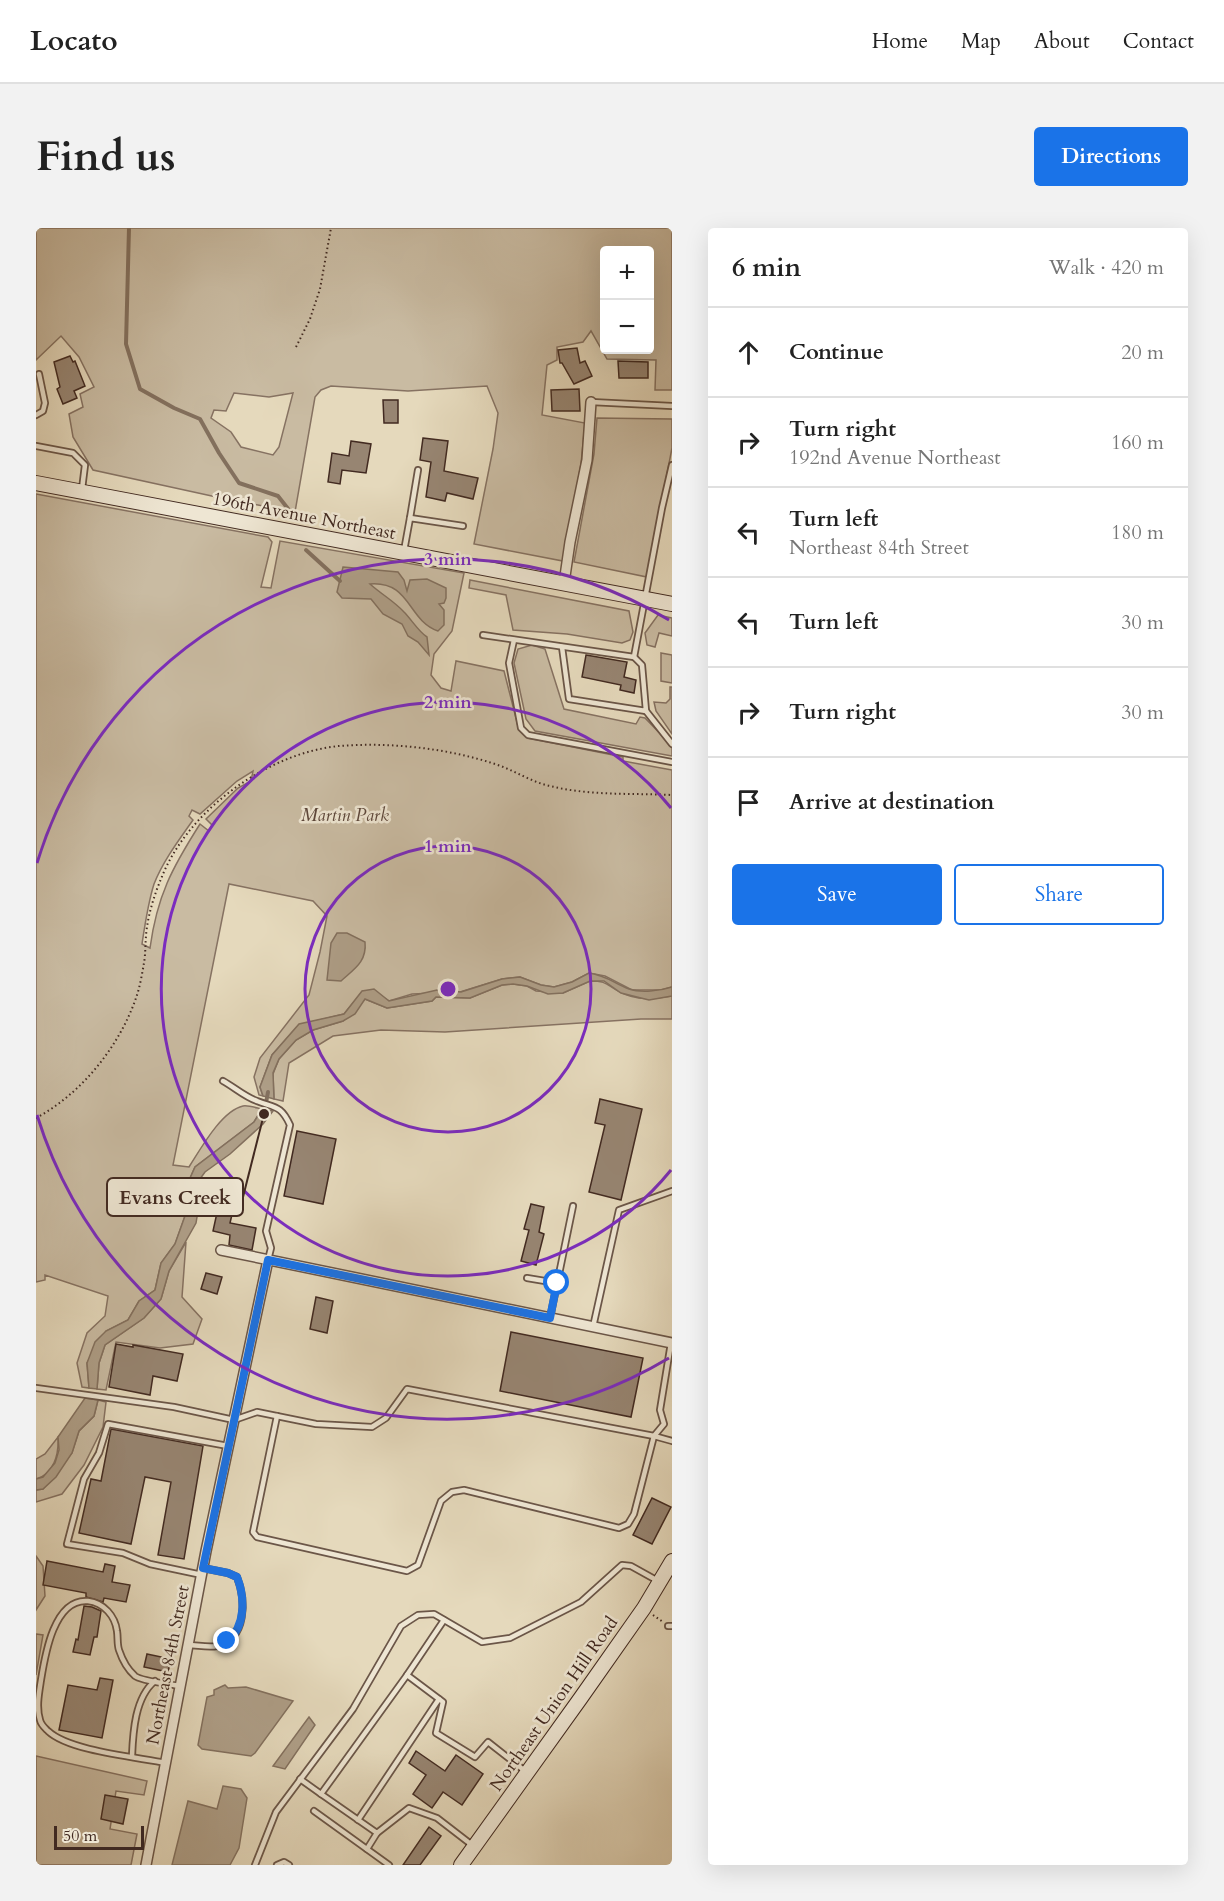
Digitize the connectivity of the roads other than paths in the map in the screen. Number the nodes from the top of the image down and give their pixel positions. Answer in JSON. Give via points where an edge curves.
{"nodes":[{"id":1,"x":39,"y":374,"type":"dead end"},
{"id":2,"x":591,"y":402,"type":"joint"},
{"id":3,"x":672,"y":406,"type":"edge"},
{"id":4,"x":36,"y":415,"type":"edge"},
{"id":5,"x":36,"y":446,"type":"edge"},
{"id":6,"x":672,"y":465,"type":"edge"},
{"id":7,"x":418,"y":470,"type":"dead end"},
{"id":8,"x":36,"y":483,"type":"edge"},
{"id":9,"x":82,"y":492,"type":"junction"},
{"id":10,"x":410,"y":518,"type":"junction"},
{"id":11,"x":463,"y":526,"type":"dead end"},
{"id":12,"x":404,"y":553,"type":"junction"},
{"id":13,"x":564,"y":584,"type":"junction"},
{"id":14,"x":646,"y":599,"type":"junction"},
{"id":15,"x":672,"y":604,"type":"edge"},
{"id":16,"x":483,"y":635,"type":"dead end"},
{"id":17,"x":514,"y":640,"type":"junction"},
{"id":18,"x":562,"y":647,"type":"junction"},
{"id":19,"x":634,"y":657,"type":"junction"},
{"id":20,"x":646,"y":711,"type":"junction"},
{"id":21,"x":672,"y":744,"type":"edge"},
{"id":22,"x":672,"y":762,"type":"edge"},
{"id":23,"x":223,"y":1081,"type":"dead end"},
{"id":24,"x":672,"y":1191,"type":"edge"},
{"id":25,"x":573,"y":1206,"type":"dead end"},
{"id":26,"x":221,"y":1250,"type":"dead end"},
{"id":27,"x":268,"y":1260,"type":"junction"},
{"id":28,"x":527,"y":1278,"type":"dead end"},
{"id":29,"x":557,"y":1283,"type":"junction"},
{"id":30,"x":550,"y":1318,"type":"junction"},
{"id":31,"x":593,"y":1327,"type":"junction"},
{"id":32,"x":672,"y":1343,"type":"edge"},
{"id":33,"x":36,"y":1389,"type":"edge"},
{"id":34,"x":277,"y":1416,"type":"junction"},
{"id":35,"x":234,"y":1420,"type":"junction"},
{"id":36,"x":654,"y":1436,"type":"junction"},
{"id":37,"x":672,"y":1441,"type":"edge"},
{"id":38,"x":228,"y":1446,"type":"junction"},
{"id":39,"x":672,"y":1561,"type":"edge"},
{"id":40,"x":202,"y":1571,"type":"junction"},
{"id":41,"x":660,"y":1582,"type":"junction"},
{"id":42,"x":444,"y":1620,"type":"junction"},
{"id":43,"x":188,"y":1645,"type":"junction"},
{"id":44,"x":406,"y":1675,"type":"junction"},
{"id":45,"x":155,"y":1681,"type":"junction"},
{"id":46,"x":180,"y":1687,"type":"junction"},
{"id":47,"x":439,"y":1699,"type":"junction"},
{"id":48,"x":132,"y":1756,"type":"junction"},
{"id":49,"x":166,"y":1763,"type":"junction"},
{"id":50,"x":527,"y":1773,"type":"junction"},
{"id":51,"x":300,"y":1779,"type":"junction"},
{"id":52,"x":321,"y":1794,"type":"junction"},
{"id":53,"x":314,"y":1811,"type":"dead end"},
{"id":54,"x":358,"y":1820,"type":"junction"},
{"id":55,"x":377,"y":1833,"type":"junction"},
{"id":56,"x":474,"y":1847,"type":"junction"},
{"id":57,"x":367,"y":1849,"type":"junction"},
{"id":58,"x":146,"y":1865,"type":"edge"},
{"id":59,"x":255,"y":1865,"type":"edge"},
{"id":60,"x":277,"y":1865,"type":"edge"},
{"id":61,"x":289,"y":1865,"type":"edge"},
{"id":62,"x":389,"y":1865,"type":"edge"},
{"id":63,"x":461,"y":1865,"type":"edge"}],
"edges":[{"from":1,"to":4,"type":"lane","via":[[45,403],[43,411]]},
{"from":2,"to":3,"type":"lane"},
{"from":2,"to":13,"type":"street","via":[[587,460]]},
{"from":5,"to":9,"type":"lane","via":[[73,453],[85,465]]},
{"from":6,"to":14,"type":"lane"},
{"from":7,"to":10,"type":"lane"},
{"from":8,"to":9,"type":"street","name":"196th Avenue Northeast"},
{"from":9,"to":12,"type":"street","name":"196th Avenue Northeast"},
{"from":10,"to":11,"type":"lane"},
{"from":10,"to":12,"type":"lane"},
{"from":12,"to":13,"type":"street","name":"196th Avenue Northeast"},
{"from":13,"to":14,"type":"street","name":"196th Avenue Northeast"},
{"from":14,"to":15,"type":"street","name":"196th Avenue Northeast"},
{"from":14,"to":19,"type":"lane"},
{"from":16,"to":17,"type":"lane"},
{"from":17,"to":18,"type":"lane"},
{"from":17,"to":22,"type":"lane","via":[[509,663],[521,728],[528,735]]},
{"from":18,"to":19,"type":"lane"},
{"from":18,"to":20,"type":"lane","via":[[570,699]]},
{"from":19,"to":20,"type":"lane","via":[[642,665]]},
{"from":20,"to":21,"type":"lane"},
{"from":23,"to":27,"type":"lane","via":[[256,1101],[275,1105],[290,1125],[266,1231]]},
{"from":24,"to":31,"type":"lane","via":[[619,1210]]},
{"from":25,"to":29,"type":"lane"},
{"from":26,"to":27,"type":"street"},
{"from":27,"to":30,"type":"street"},
{"from":27,"to":35,"type":"street","name":"Northeast 84th Street"},
{"from":28,"to":29,"type":"lane"},
{"from":29,"to":30,"type":"lane"},
{"from":30,"to":31,"type":"street"},
{"from":31,"to":32,"type":"street"},
{"from":32,"to":36,"type":"lane","via":[[660,1410],[664,1424]]},
{"from":33,"to":35,"type":"lane","via":[[174,1407]]},
{"from":34,"to":35,"type":"lane","via":[[257,1412]]},
{"from":34,"to":36,"type":"lane","via":[[316,1424],[372,1427],[386,1418],[407,1389]]},
{"from":34,"to":36,"type":"lane","via":[[253,1532],[257,1537],[407,1571],[418,1565],[441,1501],[452,1492],[464,1490],[619,1528],[628,1524]]},
{"from":35,"to":38,"type":"street","name":"Northeast 84th Street"},
{"from":36,"to":37,"type":"lane"},
{"from":38,"to":40,"type":"street","name":"Northeast 84th Street"},
{"from":38,"to":40,"type":"lane","via":[[108,1424],[99,1453],[84,1479],[67,1544],[123,1553],[150,1564]]},
{"from":39,"to":41,"type":"street","name":"Northeast Union Hill Road"},
{"from":40,"to":43,"type":"street","name":"Northeast 84th Street"},
{"from":40,"to":43,"type":"lane","via":[[237,1577],[242,1589],[242,1610],[237,1634],[227,1641],[216,1646]]},
{"from":41,"to":42,"type":"lane","via":[[622,1564],[581,1602],[510,1638],[482,1642]]},
{"from":41,"to":50,"type":"street","name":"Northeast Union Hill Road"},
{"from":42,"to":44,"type":"lane"},
{"from":42,"to":51,"type":"lane","via":[[434,1614],[418,1615],[401,1626],[353,1709]]},
{"from":43,"to":46,"type":"street","name":"Northeast 84th Street"},
{"from":44,"to":47,"type":"lane"},
{"from":44,"to":52,"type":"lane"},
{"from":45,"to":46,"type":"lane"},
{"from":45,"to":48,"type":"lane","via":[[146,1689],[140,1704]]},
{"from":45,"to":48,"type":"lane","via":[[137,1678],[123,1662],[117,1629],[109,1611],[100,1604],[76,1602],[51,1632],[38,1703],[40,1723],[62,1741]]},
{"from":46,"to":49,"type":"street","name":"Northeast 84th Street"},
{"from":47,"to":50,"type":"lane","via":[[444,1702],[436,1733],[475,1757],[488,1742]]},
{"from":47,"to":54,"type":"lane"},
{"from":48,"to":49,"type":"lane"},
{"from":49,"to":58,"type":"street","name":"Northeast 84th Street"},
{"from":50,"to":56,"type":"street","name":"Northeast Union Hill Road"},
{"from":51,"to":52,"type":"lane"},
{"from":51,"to":59,"type":"lane","via":[[276,1812]]},
{"from":52,"to":54,"type":"lane"},
{"from":53,"to":57,"type":"lane"},
{"from":54,"to":55,"type":"lane"},
{"from":55,"to":56,"type":"lane","via":[[409,1808],[437,1818]]},
{"from":55,"to":57,"type":"lane"},
{"from":56,"to":63,"type":"street","name":"Northeast Union Hill Road"},
{"from":57,"to":62,"type":"lane"},
{"from":60,"to":61,"type":"lane"}]}
